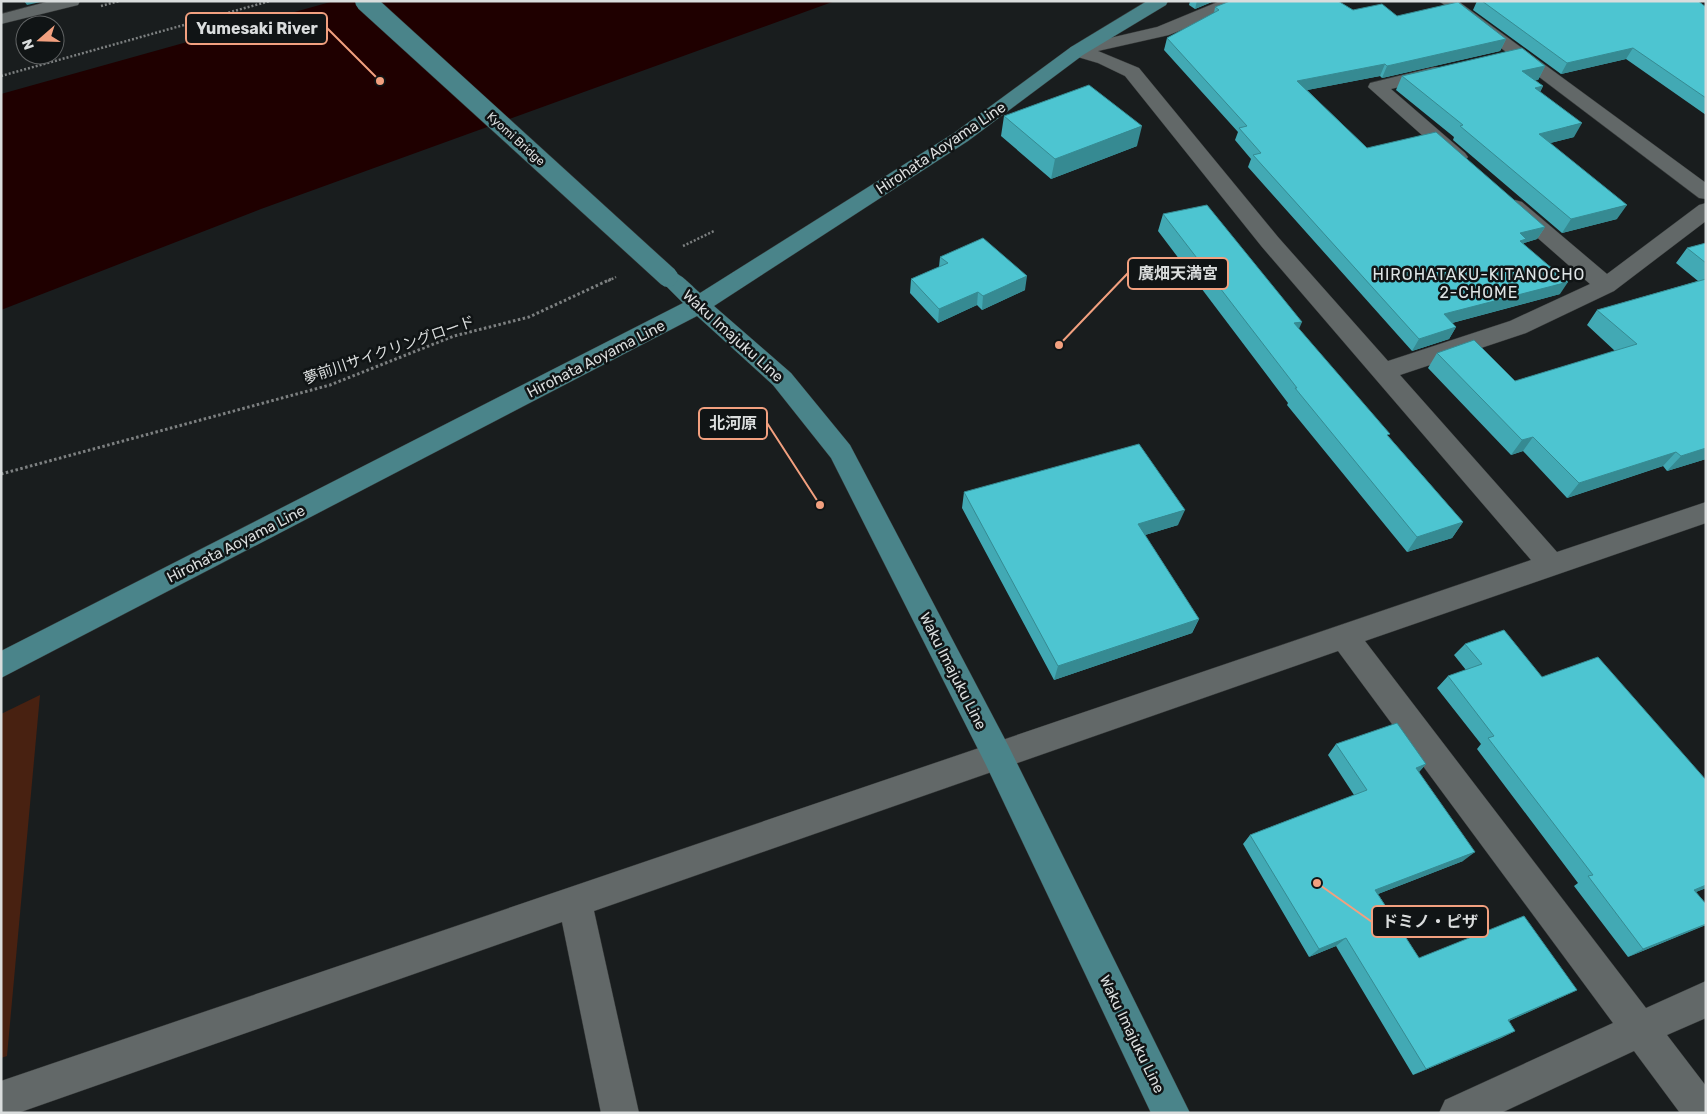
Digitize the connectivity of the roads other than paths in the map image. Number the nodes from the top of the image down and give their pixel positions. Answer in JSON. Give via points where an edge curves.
{"nodes":[{"id":1,"x":72,"y":1,"type":"edge"},
{"id":2,"x":365,"y":1,"type":"edge"},
{"id":3,"x":1160,"y":1,"type":"edge"},
{"id":4,"x":1236,"y":1,"type":"edge"},
{"id":5,"x":1447,"y":1,"type":"edge"},
{"id":6,"x":1,"y":19,"type":"edge"},
{"id":7,"x":1077,"y":51,"type":"junction"},
{"id":8,"x":1452,"y":69,"type":"edge"},
{"id":9,"x":1473,"y":170,"type":"edge"},
{"id":10,"x":1706,"y":193,"type":"edge"},
{"id":11,"x":1502,"y":196,"type":"edge"},
{"id":12,"x":1706,"y":210,"type":"edge"},
{"id":13,"x":668,"y":277,"type":"joint"},
{"id":14,"x":1606,"y":286,"type":"junction"},
{"id":15,"x":699,"y":305,"type":"junction"},
{"id":16,"x":1382,"y":372,"type":"junction"},
{"id":17,"x":1706,"y":512,"type":"edge"},
{"id":18,"x":1552,"y":565,"type":"junction"},
{"id":19,"x":1344,"y":636,"type":"junction"},
{"id":20,"x":1,"y":665,"type":"edge"},
{"id":21,"x":996,"y":754,"type":"junction"},
{"id":22,"x":575,"y":902,"type":"junction"},
{"id":23,"x":1706,"y":998,"type":"edge"},
{"id":24,"x":1640,"y":1028,"type":"junction"},
{"id":25,"x":1,"y":1100,"type":"edge"},
{"id":26,"x":620,"y":1113,"type":"edge"},
{"id":27,"x":1171,"y":1113,"type":"edge"},
{"id":28,"x":1458,"y":1113,"type":"edge"},
{"id":29,"x":1703,"y":1113,"type":"edge"}],
"edges":[{"from":1,"to":6,"type":"street"},
{"from":2,"to":13,"type":"main road","name":"Kyomi Bridge","bridge":true},
{"from":3,"to":7,"type":"main road","name":"Hirohata Aoyama Line"},
{"from":4,"to":7,"type":"street","via":[[1163,30]]},
{"from":5,"to":10,"type":"street","via":[[1508,56]]},
{"from":7,"to":15,"type":"main road","name":"Hirohata Aoyama Line","via":[[961,137]]},
{"from":7,"to":16,"type":"street","via":[[1132,72],[1270,242]]},
{"from":8,"to":9,"type":"street","via":[[1377,87]]},
{"from":11,"to":14,"type":"street"},
{"from":12,"to":14,"type":"street"},
{"from":13,"to":15,"type":"main road","name":"Waku Imajuku Line"},
{"from":14,"to":16,"type":"street","via":[[1518,326]]},
{"from":15,"to":20,"type":"main road","name":"Hirohata Aoyama Line"},
{"from":15,"to":21,"type":"main road","name":"Waku Imajuku Line","via":[[782,379],[841,452]]},
{"from":16,"to":18,"type":"street"},
{"from":17,"to":18,"type":"street"},
{"from":18,"to":19,"type":"street"},
{"from":19,"to":21,"type":"street"},
{"from":19,"to":24,"type":"street"},
{"from":21,"to":22,"type":"street"},
{"from":21,"to":27,"type":"main road","name":"Waku Imajuku Line"},
{"from":22,"to":25,"type":"street"},
{"from":22,"to":26,"type":"street"},
{"from":23,"to":24,"type":"street"},
{"from":24,"to":28,"type":"street"},
{"from":24,"to":29,"type":"street"}]}
